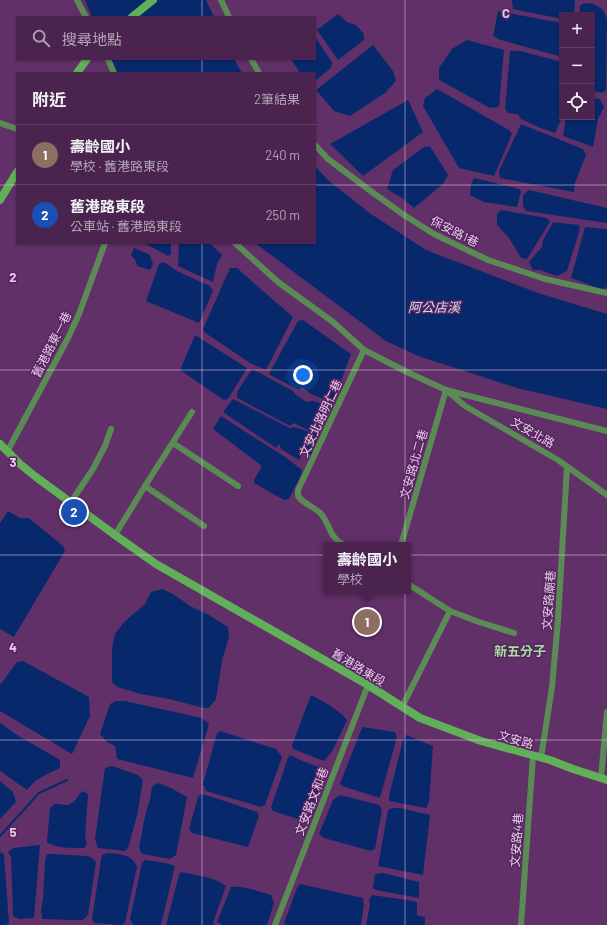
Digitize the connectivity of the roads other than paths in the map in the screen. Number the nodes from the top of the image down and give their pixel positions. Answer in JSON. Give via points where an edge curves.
{"nodes":[{"id":1,"x":76,"y":0,"type":"edge"},
{"id":2,"x":153,"y":0,"type":"edge"},
{"id":3,"x":221,"y":0,"type":"edge"},
{"id":4,"x":85,"y":16,"type":"edge"},
{"id":5,"x":133,"y":16,"type":"edge"},
{"id":6,"x":229,"y":16,"type":"edge"},
{"id":7,"x":86,"y":60,"type":"edge"},
{"id":8,"x":108,"y":60,"type":"edge"},
{"id":9,"x":252,"y":60,"type":"edge"},
{"id":10,"x":78,"y":72,"type":"edge"},
{"id":11,"x":114,"y":72,"type":"edge"},
{"id":12,"x":258,"y":72,"type":"edge"},
{"id":13,"x":0,"y":123,"type":"edge"},
{"id":14,"x":16,"y":129,"type":"edge"},
{"id":15,"x":316,"y":146,"type":"edge"},
{"id":16,"x":16,"y":174,"type":"edge"},
{"id":17,"x":0,"y":200,"type":"edge"},
{"id":18,"x":105,"y":244,"type":"edge"},
{"id":19,"x":236,"y":244,"type":"edge"},
{"id":20,"x":607,"y":293,"type":"edge"},
{"id":21,"x":364,"y":350,"type":"junction"},
{"id":22,"x":446,"y":390,"type":"junction"},
{"id":23,"x":192,"y":412,"type":"dead end"},
{"id":24,"x":111,"y":429,"type":"dead end"},
{"id":25,"x":607,"y":431,"type":"edge"},
{"id":26,"x":173,"y":443,"type":"junction"},
{"id":27,"x":0,"y":444,"type":"edge"},
{"id":28,"x":7,"y":452,"type":"junction"},
{"id":29,"x":567,"y":467,"type":"junction"},
{"id":30,"x":145,"y":486,"type":"junction"},
{"id":31,"x":238,"y":486,"type":"dead end"},
{"id":32,"x":607,"y":495,"type":"edge"},
{"id":33,"x":71,"y":502,"type":"junction"},
{"id":34,"x":204,"y":526,"type":"dead end"},
{"id":35,"x":115,"y":535,"type":"junction"},
{"id":36,"x":339,"y":542,"type":"edge"},
{"id":37,"x":403,"y":542,"type":"edge"},
{"id":38,"x":411,"y":586,"type":"edge"},
{"id":39,"x":450,"y":611,"type":"junction"},
{"id":40,"x":514,"y":633,"type":"dead end"},
{"id":41,"x":368,"y":685,"type":"junction"},
{"id":42,"x":402,"y":707,"type":"junction"},
{"id":43,"x":607,"y":712,"type":"edge"},
{"id":44,"x":420,"y":718,"type":"joint"},
{"id":45,"x":537,"y":757,"type":"junction"},
{"id":46,"x":604,"y":779,"type":"edge"},
{"id":47,"x":275,"y":925,"type":"edge"},
{"id":48,"x":521,"y":925,"type":"edge"}],
"edges":[{"from":1,"to":4,"type":"street"},
{"from":2,"to":5,"type":"street"},
{"from":3,"to":6,"type":"street"},
{"from":7,"to":10,"type":"street"},
{"from":8,"to":11,"type":"street"},
{"from":9,"to":12,"type":"street"},
{"from":13,"to":14,"type":"street"},
{"from":15,"to":20,"type":"street","name":"保安路1巷","via":[[372,192],[434,234],[488,260],[545,279]]},
{"from":16,"to":17,"type":"street"},
{"from":18,"to":28,"type":"street","name":"舊港路東一巷","via":[[68,338]]},
{"from":19,"to":21,"type":"street","via":[[278,282],[332,322]]},
{"from":21,"to":22,"type":"street"},
{"from":21,"to":36,"type":"street","name":"文安北路明仁巷","via":[[298,490],[301,501],[324,517]]},
{"from":22,"to":25,"type":"street"},
{"from":22,"to":29,"type":"street","name":"文安北路","via":[[465,406]]},
{"from":22,"to":37,"type":"street","name":"文安路北二巷"},
{"from":23,"to":26,"type":"street"},
{"from":24,"to":33,"type":"street","via":[[93,469]]},
{"from":26,"to":30,"type":"street"},
{"from":26,"to":31,"type":"street"},
{"from":27,"to":28,"type":"street","name":"舊港路東段"},
{"from":28,"to":33,"type":"street","name":"舊港路東段"},
{"from":29,"to":32,"type":"street","name":"文安北路"},
{"from":29,"to":45,"type":"street","name":"文安路廟巷","via":[[552,687]]},
{"from":30,"to":34,"type":"street"},
{"from":30,"to":35,"type":"street"},
{"from":33,"to":35,"type":"street","name":"舊港路東段"},
{"from":35,"to":41,"type":"street","name":"舊港路東段","via":[[156,564]]},
{"from":38,"to":39,"type":"street"},
{"from":39,"to":40,"type":"street"},
{"from":39,"to":42,"type":"street"},
{"from":41,"to":42,"type":"street","name":"舊港路東段"},
{"from":41,"to":47,"type":"street","name":"文安路文和巷"},
{"from":42,"to":44,"type":"street","name":"舊港路東段"},
{"from":43,"to":46,"type":"street"},
{"from":44,"to":45,"type":"street","name":"文安路","via":[[481,741]]},
{"from":45,"to":46,"type":"street","name":"文安路"},
{"from":45,"to":48,"type":"street","name":"文安路4巷"}]}
